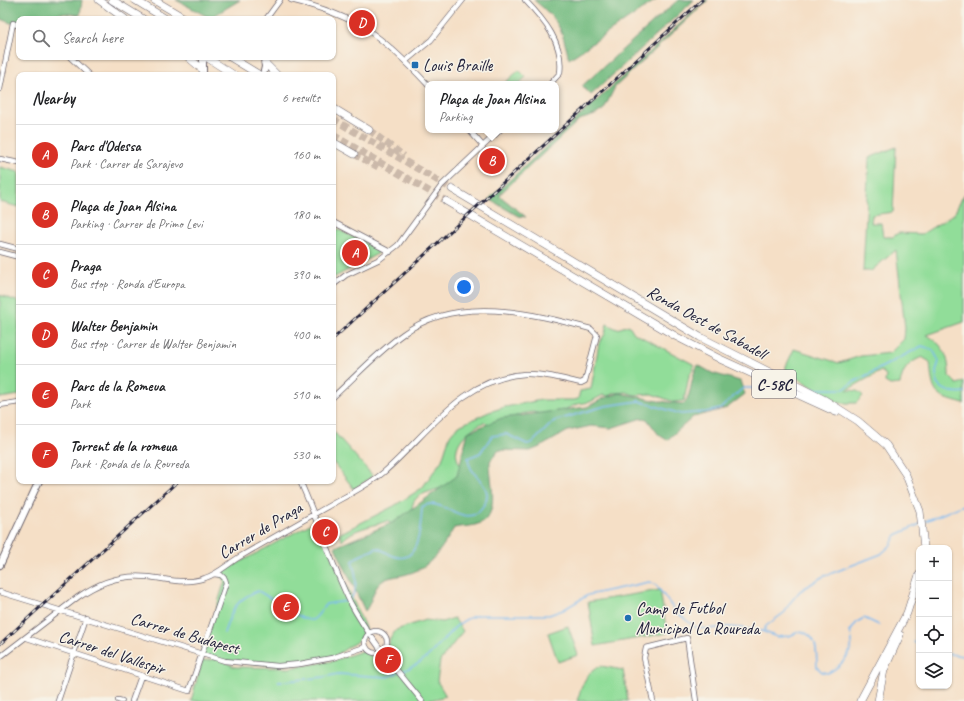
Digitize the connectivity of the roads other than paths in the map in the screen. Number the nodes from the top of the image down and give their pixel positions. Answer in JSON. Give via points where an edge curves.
{"nodes":[{"id":1,"x":99,"y":0,"type":"edge"},
{"id":2,"x":112,"y":0,"type":"edge"},
{"id":3,"x":135,"y":0,"type":"edge"},
{"id":4,"x":154,"y":0,"type":"edge"},
{"id":5,"x":280,"y":0,"type":"edge"},
{"id":6,"x":291,"y":0,"type":"edge"},
{"id":7,"x":463,"y":0,"type":"edge"},
{"id":8,"x":525,"y":0,"type":"edge"},
{"id":9,"x":121,"y":16,"type":"edge"},
{"id":10,"x":138,"y":16,"type":"edge"},
{"id":11,"x":161,"y":16,"type":"edge"},
{"id":12,"x":181,"y":16,"type":"edge"},
{"id":13,"x":268,"y":16,"type":"edge"},
{"id":14,"x":16,"y":24,"type":"edge"},
{"id":15,"x":73,"y":60,"type":"edge"},
{"id":16,"x":239,"y":60,"type":"edge"},
{"id":17,"x":406,"y":61,"type":"junction"},
{"id":18,"x":203,"y":64,"type":"edge"},
{"id":19,"x":263,"y":68,"type":"edge"},
{"id":20,"x":86,"y":72,"type":"edge"},
{"id":21,"x":226,"y":72,"type":"edge"},
{"id":22,"x":553,"y":81,"type":"edge"},
{"id":23,"x":425,"y":82,"type":"edge"},
{"id":24,"x":0,"y":89,"type":"edge"},
{"id":25,"x":336,"y":110,"type":"edge"},
{"id":26,"x":368,"y":130,"type":"tunnel mouth"},
{"id":27,"x":472,"y":133,"type":"edge"},
{"id":28,"x":497,"y":133,"type":"edge"},
{"id":29,"x":336,"y":144,"type":"edge"},
{"id":30,"x":483,"y":146,"type":"junction"},
{"id":31,"x":354,"y":154,"type":"tunnel mouth"},
{"id":32,"x":0,"y":159,"type":"edge"},
{"id":33,"x":16,"y":162,"type":"edge"},
{"id":34,"x":452,"y":189,"type":"tunnel mouth"},
{"id":35,"x":446,"y":201,"type":"tunnel mouth"},
{"id":36,"x":336,"y":224,"type":"edge"},
{"id":37,"x":0,"y":244,"type":"edge"},
{"id":38,"x":16,"y":248,"type":"edge"},
{"id":39,"x":0,"y":252,"type":"edge"},
{"id":40,"x":390,"y":252,"type":"junction"},
{"id":41,"x":16,"y":256,"type":"edge"},
{"id":42,"x":336,"y":283,"type":"edge"},
{"id":43,"x":336,"y":393,"type":"edge"},
{"id":44,"x":16,"y":402,"type":"edge"},
{"id":45,"x":0,"y":405,"type":"edge"},
{"id":46,"x":37,"y":484,"type":"edge"},
{"id":47,"x":37,"y":484,"type":"edge"},
{"id":48,"x":301,"y":484,"type":"edge"},
{"id":49,"x":917,"y":506,"type":"junction"},
{"id":50,"x":314,"y":513,"type":"junction"},
{"id":51,"x":923,"y":545,"type":"edge"},
{"id":52,"x":0,"y":558,"type":"edge"},
{"id":53,"x":0,"y":565,"type":"edge"},
{"id":54,"x":212,"y":575,"type":"junction"},
{"id":55,"x":917,"y":581,"type":"edge"},
{"id":56,"x":0,"y":592,"type":"edge"},
{"id":57,"x":916,"y":595,"type":"edge"},
{"id":58,"x":62,"y":609,"type":"junction"},
{"id":59,"x":86,"y":617,"type":"junction"},
{"id":60,"x":369,"y":633,"type":"junction"},
{"id":61,"x":27,"y":638,"type":"junction"},
{"id":62,"x":365,"y":647,"type":"junction"},
{"id":63,"x":384,"y":651,"type":"junction"},
{"id":64,"x":73,"y":654,"type":"junction"},
{"id":65,"x":202,"y":654,"type":"junction"},
{"id":66,"x":0,"y":657,"type":"edge"},
{"id":67,"x":141,"y":676,"type":"junction"},
{"id":68,"x":58,"y":701,"type":"edge"},
{"id":69,"x":132,"y":701,"type":"edge"},
{"id":70,"x":422,"y":701,"type":"edge"},
{"id":71,"x":653,"y":701,"type":"edge"},
{"id":72,"x":696,"y":701,"type":"edge"},
{"id":73,"x":860,"y":701,"type":"edge"},
{"id":74,"x":878,"y":701,"type":"edge"}],
"edges":[{"from":1,"to":9,"type":"highway"},
{"from":2,"to":10,"type":"highway"},
{"from":3,"to":11,"type":"highway"},
{"from":4,"to":12,"type":"highway"},
{"from":5,"to":13,"type":"street"},
{"from":6,"to":17,"type":"street","via":[[349,19],[387,43]]},
{"from":7,"to":17,"type":"street","via":[[430,40]]},
{"from":8,"to":22,"type":"street","via":[[544,20],[555,40],[560,70]]},
{"from":14,"to":24,"type":"street","via":[[13,23]]},
{"from":15,"to":20,"type":"street"},
{"from":16,"to":19,"type":"highway"},
{"from":17,"to":23,"type":"street"},
{"from":18,"to":21,"type":"highway"},
{"from":25,"to":26,"type":"highway"},
{"from":27,"to":30,"type":"street"},
{"from":28,"to":30,"type":"street"},
{"from":29,"to":31,"type":"highway"},
{"from":30,"to":40,"type":"street","via":[[442,185],[416,223]]},
{"from":32,"to":33,"type":"street"},
{"from":34,"to":49,"type":"highway","name":"Ronda Oest de Sabadell","number":"C-58C","via":[[700,337],[849,414],[872,432],[893,454],[906,475]]},
{"from":35,"to":49,"type":"highway","name":"Ronda Oest de Sabadell","number":"C-58C","via":[[644,319],[696,347],[854,421],[876,439],[894,461],[907,481]]},
{"from":36,"to":40,"type":"street"},
{"from":37,"to":38,"type":"street"},
{"from":39,"to":41,"type":"street"},
{"from":40,"to":42,"type":"street"},
{"from":43,"to":50,"type":"street","name":"Carrer de Praga","via":[[403,334],[423,322],[462,312],[519,312],[591,329],[597,334],[585,381],[581,383],[524,374],[494,381],[472,392],[434,420],[383,473]]},
{"from":44,"to":45,"type":"street"},
{"from":46,"to":52,"type":"main road"},
{"from":47,"to":53,"type":"main road"},
{"from":48,"to":50,"type":"street"},
{"from":49,"to":51,"type":"highway","name":"Ronda Oest de Sabadell","number":"C-58C"},
{"from":50,"to":54,"type":"street","name":"Carrer de Praga"},
{"from":50,"to":60,"type":"street","via":[[336,572]]},
{"from":54,"to":58,"type":"street","name":"Carrer de Praga","via":[[189,582],[148,577],[107,580],[90,588]]},
{"from":54,"to":65,"type":"street","via":[[221,575],[226,583]]},
{"from":55,"to":73,"type":"highway","via":[[907,613]]},
{"from":56,"to":58,"type":"street","name":"Carrer de Budapest"},
{"from":57,"to":74,"type":"highway","via":[[884,670]]},
{"from":58,"to":59,"type":"street","name":"Carrer de Budapest"},
{"from":58,"to":61,"type":"street","name":"Carrer de Praga"},
{"from":59,"to":64,"type":"street"},
{"from":59,"to":65,"type":"street","name":"Carrer de Budapest"},
{"from":60,"to":62,"type":"street","via":[[365,639]]},
{"from":60,"to":63,"type":"street"},
{"from":60,"to":63,"type":"street","via":[[377,631],[385,635],[387,641]]},
{"from":61,"to":64,"type":"street","name":"Carrer del Vallespir"},
{"from":61,"to":66,"type":"street","name":"Carrer de Praga"},
{"from":62,"to":63,"type":"street","via":[[373,654]]},
{"from":62,"to":65,"type":"street","name":"Carrer de Budapest","via":[[332,658],[278,666],[225,661]]},
{"from":63,"to":70,"type":"street"},
{"from":64,"to":67,"type":"street","name":"Carrer del Vallespir"},
{"from":64,"to":68,"type":"street"},
{"from":65,"to":67,"type":"street","name":"Carrer del Vallespir","via":[[189,691]]},
{"from":67,"to":69,"type":"street"},
{"from":71,"to":72,"type":"street","via":[[644,658],[646,648],[687,638]]}]}
